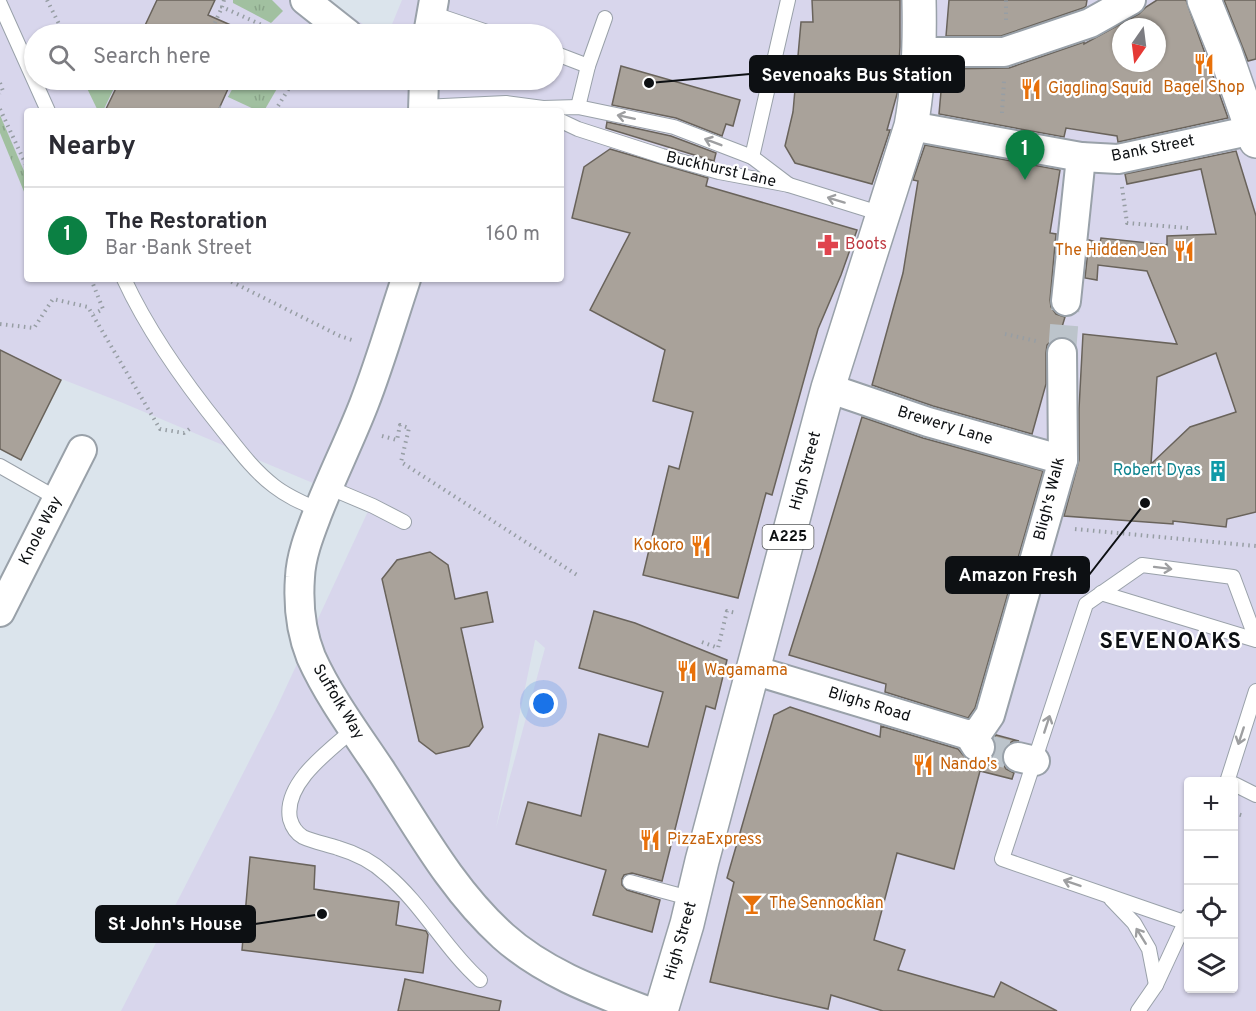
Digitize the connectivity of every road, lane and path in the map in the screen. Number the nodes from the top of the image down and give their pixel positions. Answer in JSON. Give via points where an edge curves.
{"nodes":[{"id":1,"x":47,"y":0,"type":"edge"},
{"id":2,"x":224,"y":0,"type":"edge"},
{"id":3,"x":305,"y":0,"type":"edge"},
{"id":4,"x":788,"y":0,"type":"edge"},
{"id":5,"x":919,"y":0,"type":"edge"},
{"id":6,"x":1131,"y":0,"type":"edge"},
{"id":7,"x":1204,"y":0,"type":"edge"},
{"id":8,"x":0,"y":4,"type":"edge"},
{"id":9,"x":222,"y":7,"type":"junction"},
{"id":10,"x":431,"y":16,"type":"edge"},
{"id":11,"x":605,"y":18,"type":"dead end"},
{"id":12,"x":59,"y":24,"type":"edge"},
{"id":13,"x":214,"y":24,"type":"edge"},
{"id":14,"x":260,"y":24,"type":"edge"},
{"id":15,"x":335,"y":24,"type":"edge"},
{"id":16,"x":459,"y":24,"type":"edge"},
{"id":17,"x":920,"y":52,"type":"junction"},
{"id":18,"x":564,"y":57,"type":"edge"},
{"id":19,"x":24,"y":58,"type":"edge"},
{"id":20,"x":588,"y":66,"type":"junction"},
{"id":21,"x":0,"y":83,"type":"edge"},
{"id":22,"x":39,"y":90,"type":"edge"},
{"id":23,"x":288,"y":90,"type":"edge"},
{"id":24,"x":0,"y":93,"type":"edge"},
{"id":25,"x":424,"y":99,"type":"edge"},
{"id":26,"x":578,"y":106,"type":"junction"},
{"id":27,"x":47,"y":108,"type":"edge"},
{"id":28,"x":277,"y":108,"type":"edge"},
{"id":29,"x":538,"y":108,"type":"edge"},
{"id":30,"x":556,"y":108,"type":"edge"},
{"id":31,"x":0,"y":109,"type":"edge"},
{"id":32,"x":564,"y":122,"type":"edge"},
{"id":33,"x":911,"y":126,"type":"junction"},
{"id":34,"x":1254,"y":135,"type":"edge"},
{"id":35,"x":752,"y":157,"type":"junction"},
{"id":36,"x":1081,"y":157,"type":"junction"},
{"id":37,"x":1118,"y":159,"type":"junction"},
{"id":38,"x":24,"y":161,"type":"edge"},
{"id":39,"x":789,"y":185,"type":"junction"},
{"id":40,"x":882,"y":214,"type":"junction"},
{"id":41,"x":1188,"y":228,"type":"dead end"},
{"id":42,"x":92,"y":282,"type":"edge"},
{"id":43,"x":126,"y":282,"type":"edge"},
{"id":44,"x":232,"y":282,"type":"edge"},
{"id":45,"x":405,"y":282,"type":"edge"},
{"id":46,"x":1066,"y":301,"type":"tunnel mouth"},
{"id":47,"x":94,"y":314,"type":"junction"},
{"id":48,"x":0,"y":324,"type":"edge"},
{"id":49,"x":1005,"y":334,"type":"dead end"},
{"id":50,"x":359,"y":342,"type":"dead end"},
{"id":51,"x":1053,"y":348,"type":"joint"},
{"id":52,"x":828,"y":388,"type":"junction"},
{"id":53,"x":208,"y":412,"type":"junction"},
{"id":54,"x":354,"y":428,"type":"junction"},
{"id":55,"x":82,"y":450,"type":"dead end"},
{"id":56,"x":1063,"y":460,"type":"junction"},
{"id":57,"x":0,"y":466,"type":"edge"},
{"id":58,"x":324,"y":498,"type":"junction"},
{"id":59,"x":58,"y":499,"type":"junction"},
{"id":60,"x":404,"y":522,"type":"dead end"},
{"id":61,"x":1044,"y":526,"type":"junction"},
{"id":62,"x":1256,"y":546,"type":"edge"},
{"id":63,"x":577,"y":575,"type":"dead end"},
{"id":64,"x":1101,"y":593,"type":"junction"},
{"id":65,"x":0,"y":612,"type":"edge"},
{"id":66,"x":1256,"y":640,"type":"edge"},
{"id":67,"x":753,"y":670,"type":"junction"},
{"id":68,"x":1256,"y":691,"type":"edge"},
{"id":69,"x":354,"y":729,"type":"junction"},
{"id":70,"x":974,"y":741,"type":"joint"},
{"id":71,"x":1228,"y":777,"type":"edge"},
{"id":72,"x":1238,"y":786,"type":"edge"},
{"id":73,"x":1256,"y":795,"type":"edge"},
{"id":74,"x":630,"y":882,"type":"dead end"},
{"id":75,"x":1108,"y":896,"type":"junction"},
{"id":76,"x":693,"y":899,"type":"junction"},
{"id":77,"x":1184,"y":919,"type":"edge"},
{"id":78,"x":1184,"y":926,"type":"edge"},
{"id":79,"x":480,"y":980,"type":"dead end"},
{"id":80,"x":1156,"y":984,"type":"junction"},
{"id":81,"x":647,"y":1011,"type":"edge"},
{"id":82,"x":661,"y":1011,"type":"edge"},
{"id":83,"x":1138,"y":1011,"type":"edge"}],
"edges":[{"from":1,"to":12,"type":"path"},
{"from":2,"to":9,"type":"path"},
{"from":3,"to":15,"type":"street"},
{"from":4,"to":35,"type":"lane"},
{"from":5,"to":17,"type":"main road","name":"High Street","number":"A225"},
{"from":6,"to":17,"type":"street","via":[[1089,24],[1005,52]]},
{"from":7,"to":34,"type":"main road"},
{"from":8,"to":19,"type":"lane"},
{"from":9,"to":13,"type":"path"},
{"from":9,"to":14,"type":"path"},
{"from":10,"to":16,"type":"lane"},
{"from":11,"to":20,"type":"lane"},
{"from":17,"to":33,"type":"main road","name":"High Street","number":"A225"},
{"from":18,"to":20,"type":"lane"},
{"from":20,"to":26,"type":"lane"},
{"from":21,"to":24,"type":"path"},
{"from":22,"to":27,"type":"lane"},
{"from":23,"to":28,"type":"path"},
{"from":25,"to":29,"type":"lane"},
{"from":26,"to":30,"type":"lane"},
{"from":35,"to":26,"type":"lane","one_way":true,"via":[[674,127]]},
{"from":31,"to":38,"type":"path"},
{"from":32,"to":39,"type":"lane","name":"Buckhurst Lane","via":[[719,172]]},
{"from":33,"to":36,"type":"street","name":"Bank Street"},
{"from":33,"to":40,"type":"main road","name":"High Street","number":"A225"},
{"from":34,"to":37,"type":"street","name":"Bank Street"},
{"from":35,"to":39,"type":"lane"},
{"from":36,"to":37,"type":"street","name":"Bank Street"},
{"from":36,"to":46,"type":"street"},
{"from":37,"to":41,"type":"path","via":[[1127,223]]},
{"from":40,"to":39,"type":"lane","name":"Buckhurst Lane","one_way":true},
{"from":40,"to":52,"type":"main road","name":"High Street","number":"A225"},
{"from":42,"to":47,"type":"path","via":[[104,309]]},
{"from":43,"to":53,"type":"lane","via":[[158,340]]},
{"from":44,"to":50,"type":"path"},
{"from":45,"to":54,"type":"street","name":"Suffolk Way"},
{"from":47,"to":48,"type":"path","via":[[88,306],[53,299],[34,328]]},
{"from":47,"to":53,"type":"path","via":[[160,429],[184,433]]},
{"from":49,"to":51,"type":"path"},
{"from":51,"to":56,"type":"street","name":"Bligh's Walk"},
{"from":52,"to":56,"type":"street","name":"Brewery Lane","via":[[928,422]]},
{"from":52,"to":67,"type":"main road","name":"High Street","number":"A225"},
{"from":53,"to":58,"type":"lane","via":[[258,472],[291,497]]},
{"from":54,"to":58,"type":"street","name":"Suffolk Way"},
{"from":54,"to":63,"type":"path","via":[[397,440],[400,425],[409,428],[401,462]]},
{"from":55,"to":59,"type":"street","name":"Knole Way"},
{"from":56,"to":61,"type":"street","name":"Bligh's Walk"},
{"from":57,"to":59,"type":"lane"},
{"from":58,"to":60,"type":"lane","via":[[374,506]]},
{"from":58,"to":69,"type":"street","name":"Suffolk Way","via":[[302,559],[301,616],[311,656]]},
{"from":59,"to":65,"type":"street","name":"Knole Way"},
{"from":61,"to":62,"type":"path"},
{"from":61,"to":70,"type":"street","name":"Bligh's Walk","via":[[990,716]]},
{"from":64,"to":66,"type":"lane"},
{"from":64,"to":66,"type":"lane","one_way":true,"via":[[1142,565],[1233,577]]},
{"from":75,"to":64,"type":"lane","one_way":true,"via":[[1002,859],[1027,759],[1086,604]]},
{"from":67,"to":70,"type":"street","name":"Blighs Road"},
{"from":67,"to":76,"type":"main road","name":"High Street","number":"A225"},
{"from":68,"to":71,"type":"lane","one_way":true},
{"from":69,"to":79,"type":"lane","via":[[300,782],[290,804],[291,823],[301,836],[355,854],[384,872],[429,918]]},
{"from":69,"to":81,"type":"street","name":"Suffolk Way","via":[[428,846],[503,937],[552,970]]},
{"from":72,"to":73,"type":"lane"},
{"from":74,"to":76,"type":"lane"},
{"from":75,"to":77,"type":"lane"},
{"from":80,"to":75,"type":"lane","one_way":true,"via":[[1149,948],[1134,923]]},
{"from":76,"to":82,"type":"main road","name":"High Street","number":"A225"},
{"from":78,"to":80,"type":"lane"},
{"from":80,"to":83,"type":"lane"}]}
